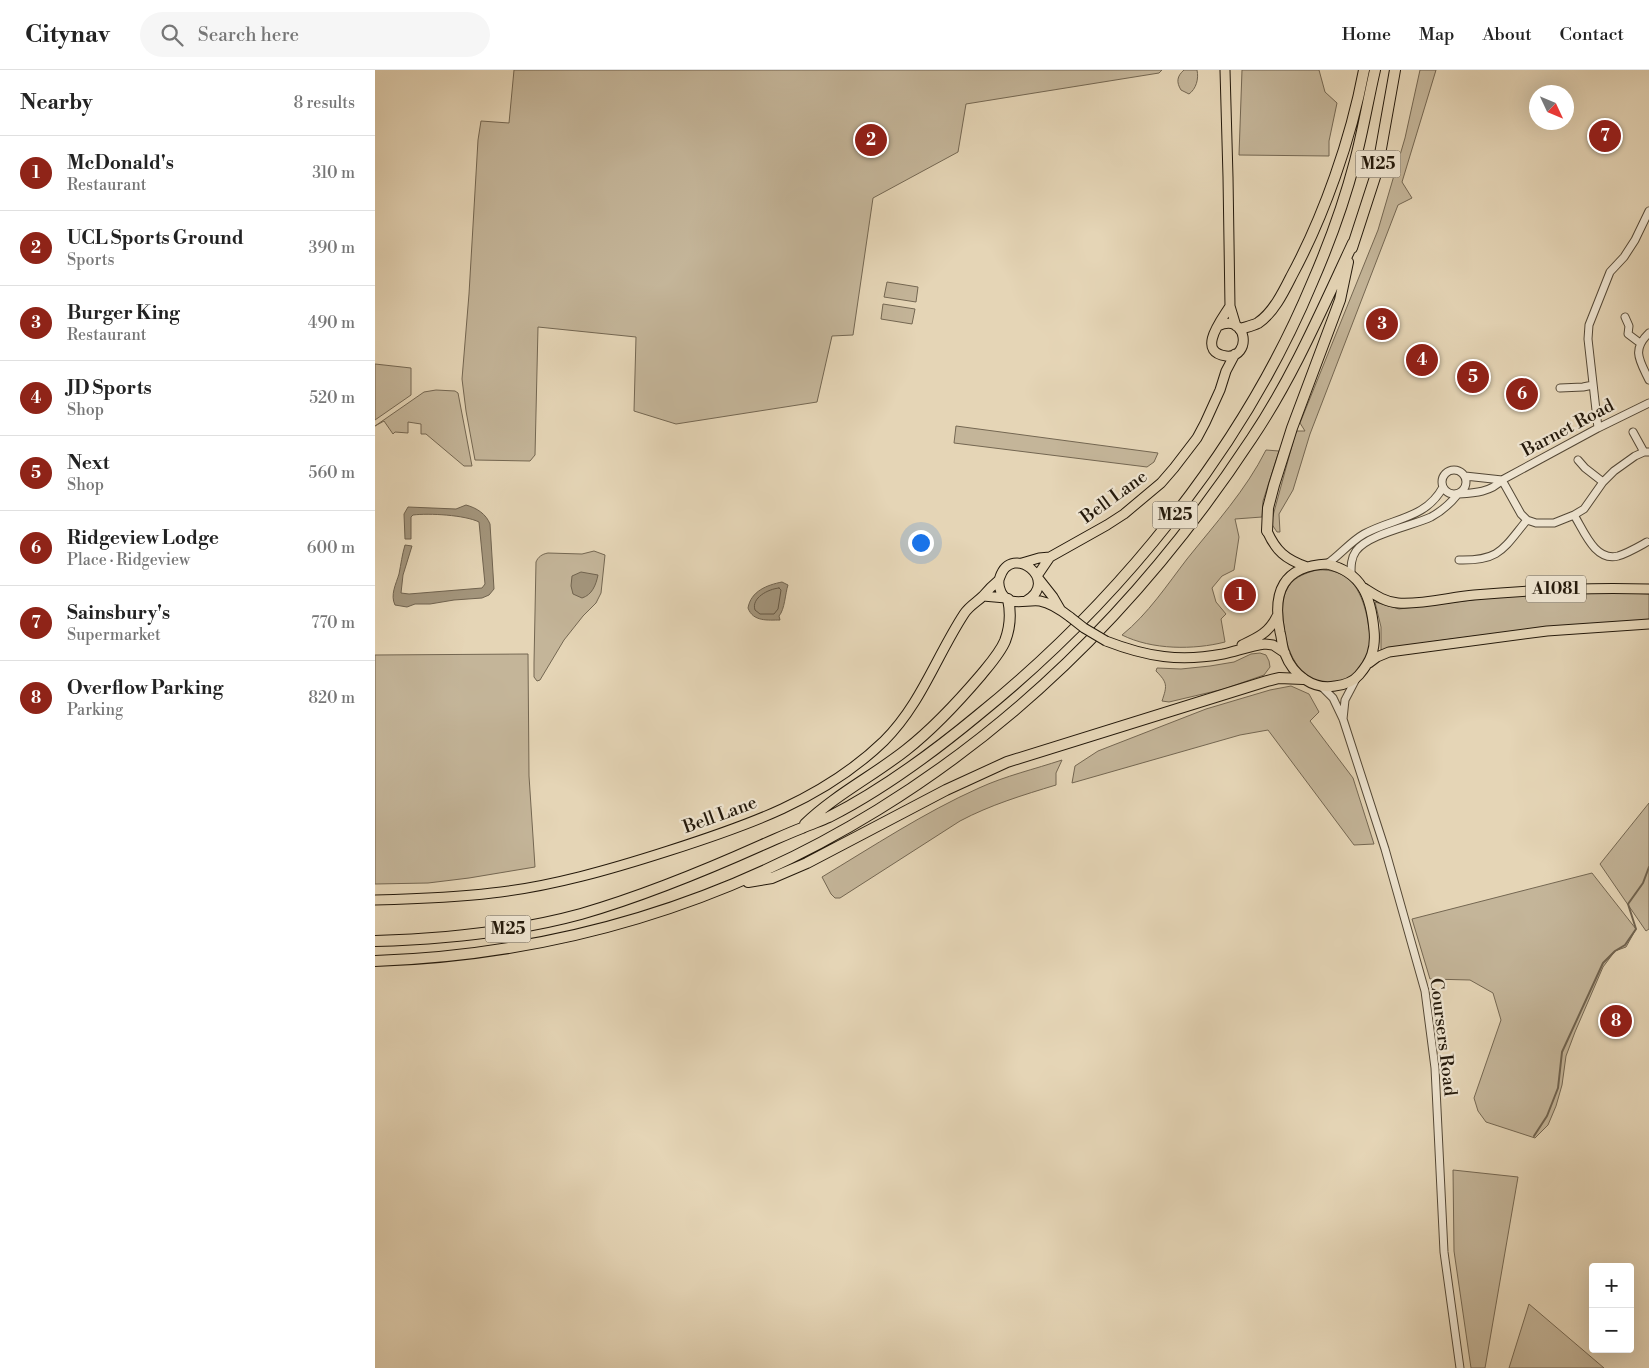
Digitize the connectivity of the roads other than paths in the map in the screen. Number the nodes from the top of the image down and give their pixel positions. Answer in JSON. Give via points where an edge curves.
{"nodes":[{"id":1,"x":1225,"y":70,"type":"edge"},
{"id":2,"x":1364,"y":70,"type":"edge"},
{"id":3,"x":1375,"y":70,"type":"edge"},
{"id":4,"x":1395,"y":70,"type":"edge"},
{"id":5,"x":1648,"y":212,"type":"edge"},
{"id":6,"x":1353,"y":243,"type":"junction"},
{"id":7,"x":1230,"y":306,"type":"junction"},
{"id":8,"x":1625,"y":317,"type":"dead end"},
{"id":9,"x":1218,"y":326,"type":"junction"},
{"id":10,"x":1238,"y":327,"type":"junction"},
{"id":11,"x":1649,"y":333,"type":"edge"},
{"id":12,"x":1640,"y":343,"type":"junction"},
{"id":13,"x":1219,"y":354,"type":"junction"},
{"id":14,"x":1235,"y":354,"type":"junction"},
{"id":15,"x":1226,"y":371,"type":"junction"},
{"id":16,"x":1649,"y":380,"type":"edge"},
{"id":17,"x":1593,"y":385,"type":"junction"},
{"id":18,"x":1560,"y":388,"type":"dead end"},
{"id":19,"x":1649,"y":403,"type":"edge"},
{"id":20,"x":1598,"y":428,"type":"junction"},
{"id":21,"x":1633,"y":432,"type":"dead end"},
{"id":22,"x":1646,"y":452,"type":"edge"},
{"id":23,"x":1578,"y":460,"type":"dead end"},
{"id":24,"x":1465,"y":476,"type":"junction"},
{"id":25,"x":1502,"y":480,"type":"junction"},
{"id":26,"x":1603,"y":482,"type":"junction"},
{"id":27,"x":1443,"y":487,"type":"junction"},
{"id":28,"x":1459,"y":494,"type":"junction"},
{"id":29,"x":1574,"y":515,"type":"junction"},
{"id":30,"x":1527,"y":520,"type":"junction"},
{"id":31,"x":1267,"y":531,"type":"joint"},
{"id":32,"x":1647,"y":542,"type":"dead end"},
{"id":33,"x":1050,"y":557,"type":"junction"},
{"id":34,"x":1459,"y":560,"type":"dead end"},
{"id":35,"x":1022,"y":563,"type":"junction"},
{"id":36,"x":1327,"y":564,"type":"junction"},
{"id":37,"x":1307,"y":567,"type":"junction"},
{"id":38,"x":1351,"y":574,"type":"junction"},
{"id":39,"x":1037,"y":577,"type":"junction"},
{"id":40,"x":999,"y":580,"type":"junction"},
{"id":41,"x":1364,"y":588,"type":"junction"},
{"id":42,"x":1649,"y":589,"type":"edge"},
{"id":43,"x":983,"y":596,"type":"junction"},
{"id":44,"x":1007,"y":599,"type":"junction"},
{"id":45,"x":1026,"y":600,"type":"junction"},
{"id":46,"x":1060,"y":609,"type":"junction"},
{"id":47,"x":1277,"y":616,"type":"junction"},
{"id":48,"x":1649,"y":624,"type":"edge"},
{"id":49,"x":1285,"y":653,"type":"junction"},
{"id":50,"x":1226,"y":654,"type":"junction"},
{"id":51,"x":1369,"y":663,"type":"junction"},
{"id":52,"x":1303,"y":679,"type":"junction"},
{"id":53,"x":1355,"y":679,"type":"junction"},
{"id":54,"x":1322,"y":687,"type":"junction"},
{"id":55,"x":1343,"y":719,"type":"junction"},
{"id":56,"x":800,"y":828,"type":"junction"},
{"id":57,"x":730,"y":885,"type":"junction"},
{"id":58,"x":375,"y":900,"type":"edge"},
{"id":59,"x":375,"y":941,"type":"edge"},
{"id":60,"x":375,"y":961,"type":"edge"},
{"id":61,"x":1460,"y":1368,"type":"edge"}],
"edges":[{"from":1,"to":7,"type":"main road"},
{"from":2,"to":10,"type":"highway","number":"M25","via":[[1343,154],[1298,265],[1266,316],[1258,323]]},
{"from":3,"to":56,"type":"highway","number":"M25","via":[[1355,160],[1312,285],[1265,379],[1203,478],[1175,515],[1109,593],[1009,691],[898,775],[826,818]]},
{"from":4,"to":6,"type":"highway","number":"M25","via":[[1377,171]]},
{"from":5,"to":17,"type":"street","via":[[1625,257],[1610,272],[1589,326]]},
{"from":6,"to":31,"type":"highway","number":"M25","via":[[1340,300],[1272,493]]},
{"from":6,"to":57,"type":"highway","number":"M25","via":[[1304,346],[1254,436],[1189,526],[1099,631],[1004,719],[916,786],[829,839]]},
{"from":7,"to":9,"type":"main road"},
{"from":7,"to":10,"type":"main road"},
{"from":8,"to":12,"type":"street","via":[[1628,334]]},
{"from":9,"to":10,"type":"main road","via":[[1227,323]]},
{"from":9,"to":13,"type":"main road","via":[[1211,342]]},
{"from":10,"to":14,"type":"main road","via":[[1243,342]]},
{"from":11,"to":12,"type":"street"},
{"from":12,"to":16,"type":"street","via":[[1639,358]]},
{"from":13,"to":14,"type":"main road"},
{"from":13,"to":15,"type":"main road"},
{"from":14,"to":15,"type":"main road","name":"Bell Lane"},
{"from":15,"to":33,"type":"main road","name":"Bell Lane","via":[[1213,408],[1197,438],[1161,483],[1119,517]]},
{"from":17,"to":18,"type":"street"},
{"from":17,"to":20,"type":"street"},
{"from":19,"to":20,"type":"street","name":"Barnet Road"},
{"from":20,"to":25,"type":"street","name":"Barnet Road"},
{"from":21,"to":22,"type":"street"},
{"from":22,"to":26,"type":"street","via":[[1625,462]]},
{"from":23,"to":26,"type":"street"},
{"from":24,"to":25,"type":"street"},
{"from":24,"to":27,"type":"street","via":[[1457,470],[1449,471],[1443,477]]},
{"from":24,"to":28,"type":"street","via":[[1465,488]]},
{"from":25,"to":28,"type":"street","name":"Barnet Road","via":[[1491,489]]},
{"from":25,"to":30,"type":"street"},
{"from":26,"to":29,"type":"street","via":[[1590,502]]},
{"from":27,"to":28,"type":"street","via":[[1451,494]]},
{"from":27,"to":36,"type":"street","via":[[1434,501],[1422,510],[1365,534]]},
{"from":28,"to":38,"type":"street","via":[[1432,516],[1359,547],[1353,557]]},
{"from":29,"to":30,"type":"street","via":[[1554,523]]},
{"from":29,"to":32,"type":"street","via":[[1594,548],[1603,556],[1619,556]]},
{"from":30,"to":34,"type":"street","via":[[1493,556]]},
{"from":31,"to":37,"type":"main road","via":[[1281,554]]},
{"from":33,"to":35,"type":"main road","name":"Bell Lane"},
{"from":33,"to":39,"type":"main road","name":"Bell Lane"},
{"from":35,"to":39,"type":"main road","via":[[1033,569]]},
{"from":35,"to":40,"type":"main road","via":[[1005,568]]},
{"from":36,"to":37,"type":"main road"},
{"from":36,"to":38,"type":"main road"},
{"from":37,"to":47,"type":"main road","via":[[1285,582],[1278,596]]},
{"from":38,"to":41,"type":"main road"},
{"from":39,"to":45,"type":"main road","via":[[1035,592]]},
{"from":39,"to":46,"type":"main road"},
{"from":40,"to":43,"type":"main road","name":"Bell Lane"},
{"from":40,"to":44,"type":"main road","via":[[1001,592]]},
{"from":41,"to":42,"type":"main road","number":"A1081","via":[[1388,602],[1404,604],[1518,591]]},
{"from":41,"to":51,"type":"main road","via":[[1374,632]]},
{"from":43,"to":44,"type":"main road"},
{"from":43,"to":58,"type":"main road","name":"Bell Lane","via":[[964,614],[920,694],[885,740],[853,767],[793,804],[735,829],[606,870],[493,893]]},
{"from":44,"to":45,"type":"main road","via":[[1014,602]]},
{"from":44,"to":56,"type":"highway","number":"M25","via":[[1010,609],[1005,641],[970,688],[906,750],[822,808]]},
{"from":45,"to":46,"type":"main road","via":[[1040,601]]},
{"from":46,"to":50,"type":"main road","bridge":true,"via":[[1084,628],[1126,648],[1170,658]]},
{"from":47,"to":49,"type":"main road"},
{"from":47,"to":50,"type":"main road","via":[[1266,632]]},
{"from":48,"to":51,"type":"main road","number":"A1081","via":[[1547,631],[1389,652]]},
{"from":49,"to":50,"type":"main road","via":[[1265,644]]},
{"from":49,"to":52,"type":"main road"},
{"from":51,"to":53,"type":"main road"},
{"from":52,"to":54,"type":"main road"},
{"from":52,"to":57,"type":"highway","number":"M25","via":[[1267,681],[1007,762],[946,790],[807,863],[771,878]]},
{"from":53,"to":54,"type":"main road","via":[[1344,685]]},
{"from":53,"to":55,"type":"street","name":"Coursers Road","via":[[1345,700]]},
{"from":54,"to":55,"type":"street","name":"Coursers Road","via":[[1333,698]]},
{"from":55,"to":61,"type":"street","name":"Coursers Road","via":[[1425,991],[1435,1068],[1444,1252]]},
{"from":56,"to":59,"type":"highway","number":"M25","via":[[717,865],[579,914],[459,936]]},
{"from":57,"to":60,"type":"highway","number":"M25","via":[[629,921],[569,936],[442,957]]}]}
